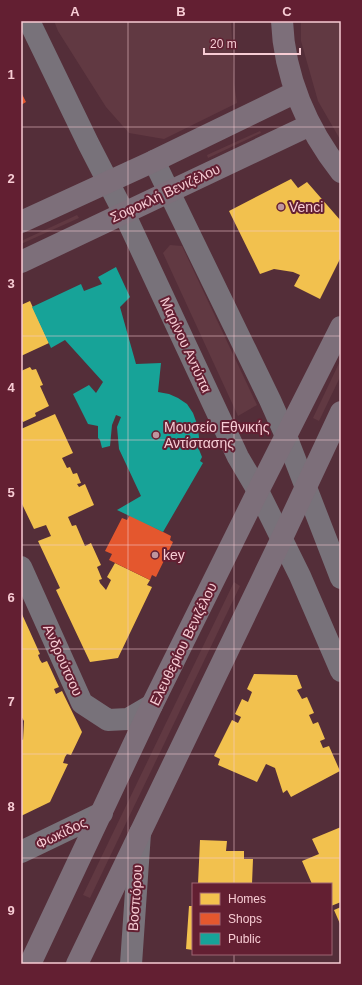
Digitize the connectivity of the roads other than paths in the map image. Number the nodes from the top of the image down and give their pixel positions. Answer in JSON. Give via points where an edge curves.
{"nodes":[{"id":1,"x":28,"y":21,"type":"edge"},
{"id":2,"x":282,"y":21,"type":"edge"},
{"id":3,"x":296,"y":92,"type":"junction"},
{"id":4,"x":310,"y":125,"type":"junction"},
{"id":5,"x":154,"y":161,"type":"junction"},
{"id":6,"x":341,"y":172,"type":"edge"},
{"id":7,"x":108,"y":183,"type":"junction"},
{"id":8,"x":168,"y":192,"type":"junction"},
{"id":9,"x":124,"y":213,"type":"junction"},
{"id":10,"x":21,"y":222,"type":"edge"},
{"id":11,"x":21,"y":262,"type":"edge"},
{"id":12,"x":341,"y":327,"type":"edge"},
{"id":13,"x":341,"y":412,"type":"edge"},
{"id":14,"x":286,"y":436,"type":"junction"},
{"id":15,"x":305,"y":489,"type":"junction"},
{"id":16,"x":258,"y":491,"type":"junction"},
{"id":17,"x":282,"y":538,"type":"junction"},
{"id":18,"x":21,"y":567,"type":"edge"},
{"id":19,"x":341,"y":578,"type":"edge"},
{"id":20,"x":341,"y":671,"type":"edge"},
{"id":21,"x":152,"y":705,"type":"junction"},
{"id":22,"x":102,"y":813,"type":"junction"},
{"id":23,"x":140,"y":832,"type":"junction"},
{"id":24,"x":21,"y":852,"type":"edge"},
{"id":25,"x":30,"y":964,"type":"edge"},
{"id":26,"x":76,"y":964,"type":"edge"},
{"id":27,"x":131,"y":964,"type":"edge"}],
"edges":[{"from":1,"to":7,"type":"street","name":"Μαρίνου Αντύπα"},
{"from":2,"to":3,"type":"main road","via":[[287,60]]},
{"from":3,"to":4,"type":"main road"},
{"from":3,"to":5,"type":"main road"},
{"from":4,"to":6,"type":"main road"},
{"from":4,"to":8,"type":"main road","name":"Σοφοκλή Βενιζέλου"},
{"from":5,"to":7,"type":"main road"},
{"from":5,"to":8,"type":"street"},
{"from":7,"to":9,"type":"street","name":"Μαρίνου Αντύπα"},
{"from":7,"to":10,"type":"main road"},
{"from":8,"to":9,"type":"main road","name":"Σοφοκλή Βενιζέλου"},
{"from":8,"to":14,"type":"street"},
{"from":9,"to":11,"type":"main road","name":"Σοφοκλή Βενιζέλου"},
{"from":9,"to":16,"type":"street","name":"Μαρίνου Αντύπα","via":[[238,457]]},
{"from":12,"to":14,"type":"main road","name":"Ελευθερίου Βενιζέλου"},
{"from":13,"to":15,"type":"main road"},
{"from":14,"to":15,"type":"street"},
{"from":14,"to":16,"type":"main road","name":"Ελευθερίου Βενιζέλου"},
{"from":15,"to":17,"type":"main road"},
{"from":15,"to":19,"type":"street"},
{"from":16,"to":17,"type":"street","name":"Μαρίνου Αντύπα"},
{"from":16,"to":21,"type":"main road","name":"Ελευθερίου Βενιζέλου"},
{"from":17,"to":20,"type":"street","name":"Μαρίνου Αντύπα"},
{"from":17,"to":23,"type":"main road"},
{"from":18,"to":21,"type":"street","name":"Ανδρούτσου","via":[[82,703],[108,720],[128,719]]},
{"from":21,"to":22,"type":"main road","name":"Ελευθερίου Βενιζέλου"},
{"from":22,"to":24,"type":"street","name":"Φωκίδος"},
{"from":22,"to":25,"type":"main road","name":"Ελευθερίου Βενιζέλου"},
{"from":23,"to":26,"type":"main road"},
{"from":23,"to":27,"type":"street","name":"Βοσπόρου"}]}
